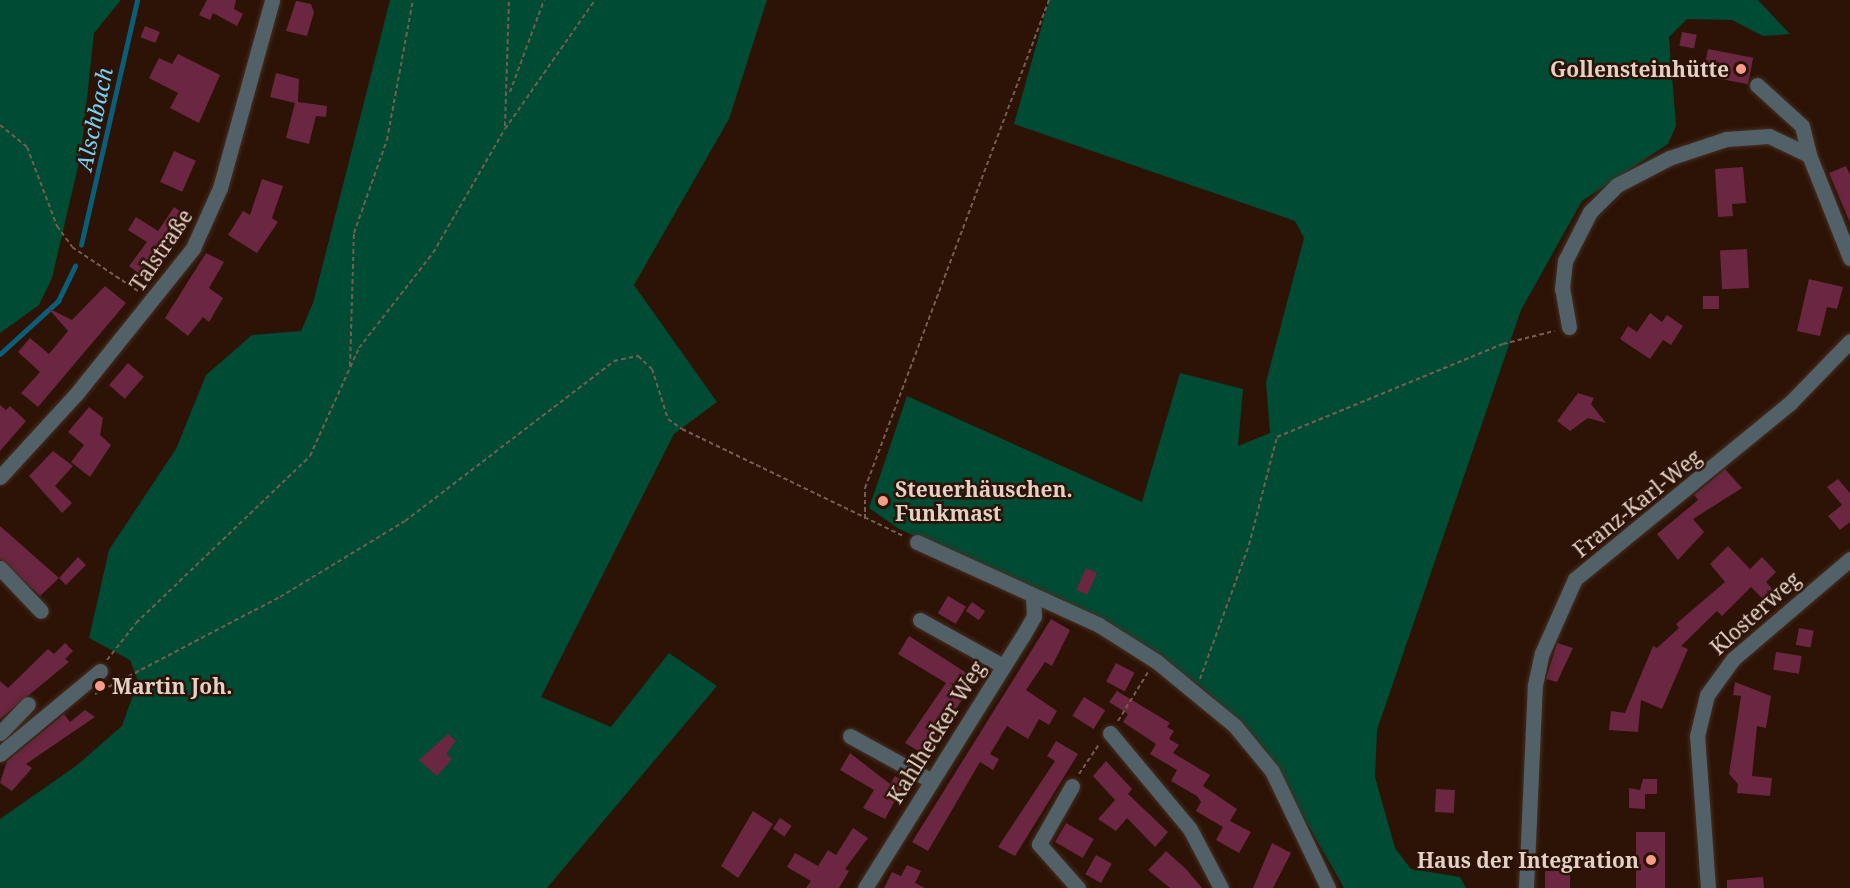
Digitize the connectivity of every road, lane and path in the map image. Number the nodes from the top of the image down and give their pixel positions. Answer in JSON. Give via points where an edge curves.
{"nodes":[{"id":1,"x":272,"y":0,"type":"edge"},
{"id":2,"x":413,"y":0,"type":"edge"},
{"id":3,"x":509,"y":0,"type":"edge"},
{"id":4,"x":544,"y":0,"type":"edge"},
{"id":5,"x":595,"y":0,"type":"edge"},
{"id":6,"x":1049,"y":0,"type":"edge"},
{"id":7,"x":1757,"y":85,"type":"dead end"},
{"id":8,"x":508,"y":95,"type":"junction"},
{"id":9,"x":0,"y":125,"type":"edge"},
{"id":10,"x":505,"y":129,"type":"junction"},
{"id":11,"x":1809,"y":155,"type":"junction"},
{"id":12,"x":1850,"y":258,"type":"edge"},
{"id":13,"x":154,"y":301,"type":"junction"},
{"id":14,"x":1569,"y":327,"type":"joint"},
{"id":15,"x":1850,"y":341,"type":"edge"},
{"id":16,"x":350,"y":369,"type":"junction"},
{"id":17,"x":0,"y":477,"type":"edge"},
{"id":18,"x":865,"y":519,"type":"junction"},
{"id":19,"x":917,"y":542,"type":"joint"},
{"id":20,"x":1850,"y":559,"type":"edge"},
{"id":21,"x":0,"y":568,"type":"edge"},
{"id":22,"x":1033,"y":596,"type":"junction"},
{"id":23,"x":41,"y":611,"type":"dead end"},
{"id":24,"x":920,"y":620,"type":"dead end"},
{"id":25,"x":1156,"y":661,"type":"junction"},
{"id":26,"x":1003,"y":666,"type":"junction"},
{"id":27,"x":100,"y":671,"type":"joint"},
{"id":28,"x":1195,"y":693,"type":"junction"},
{"id":29,"x":72,"y":697,"type":"junction"},
{"id":30,"x":28,"y":704,"type":"dead end"},
{"id":31,"x":0,"y":732,"type":"edge"},
{"id":32,"x":1110,"y":733,"type":"junction"},
{"id":33,"x":850,"y":735,"type":"dead end"},
{"id":34,"x":0,"y":754,"type":"edge"},
{"id":35,"x":930,"y":780,"type":"junction"},
{"id":36,"x":1072,"y":786,"type":"joint"},
{"id":37,"x":865,"y":888,"type":"edge"},
{"id":38,"x":1078,"y":888,"type":"edge"},
{"id":39,"x":1221,"y":888,"type":"edge"},
{"id":40,"x":1328,"y":888,"type":"edge"},
{"id":41,"x":1526,"y":888,"type":"edge"},
{"id":42,"x":1708,"y":888,"type":"edge"}],
"edges":[{"from":1,"to":13,"type":"street","name":"Talstraße","via":[[207,222]]},
{"from":2,"to":16,"type":"path","via":[[387,140],[354,233]]},
{"from":3,"to":8,"type":"path"},
{"from":4,"to":8,"type":"path"},
{"from":5,"to":10,"type":"path"},
{"from":6,"to":18,"type":"path","via":[[865,488]]},
{"from":7,"to":11,"type":"street","via":[[1786,105],[1802,126]]},
{"from":8,"to":10,"type":"path"},
{"from":9,"to":13,"type":"path","via":[[27,147],[57,226],[72,247]]},
{"from":10,"to":16,"type":"path","via":[[433,253],[359,348]]},
{"from":11,"to":12,"type":"street"},
{"from":11,"to":14,"type":"street","via":[[1769,136],[1701,146],[1617,185],[1590,212],[1565,261],[1558,290]]},
{"from":13,"to":17,"type":"street","name":"Talstraße"},
{"from":14,"to":28,"type":"path","via":[[1503,344],[1277,436],[1249,545]]},
{"from":15,"to":41,"type":"street","name":"Franz-Karl-Weg","via":[[1790,403],[1575,579],[1542,653],[1535,685]]},
{"from":16,"to":27,"type":"path","via":[[310,456],[136,623]]},
{"from":18,"to":19,"type":"path"},
{"from":18,"to":29,"type":"path","via":[[682,429],[668,419],[652,369],[638,356],[614,361],[405,521],[280,597],[103,693]]},
{"from":19,"to":22,"type":"street"},
{"from":20,"to":42,"type":"street","name":"Klosterweg","via":[[1734,659],[1707,694],[1697,736]]},
{"from":21,"to":23,"type":"street"},
{"from":22,"to":25,"type":"street","via":[[1059,603]]},
{"from":22,"to":26,"type":"street","name":"Kahlhecker Weg","via":[[1034,616]]},
{"from":24,"to":26,"type":"street"},
{"from":25,"to":28,"type":"street"},
{"from":25,"to":32,"type":"path"},
{"from":26,"to":35,"type":"street","name":"Kahlhecker Weg"},
{"from":27,"to":29,"type":"street"},
{"from":28,"to":40,"type":"street","via":[[1235,726],[1272,771]]},
{"from":29,"to":34,"type":"street"},
{"from":30,"to":31,"type":"street"},
{"from":32,"to":36,"type":"path"},
{"from":32,"to":39,"type":"street","via":[[1190,829]]},
{"from":33,"to":35,"type":"street"},
{"from":35,"to":37,"type":"street","name":"Kahlhecker Weg"},
{"from":36,"to":38,"type":"street","via":[[1039,844]]}]}
